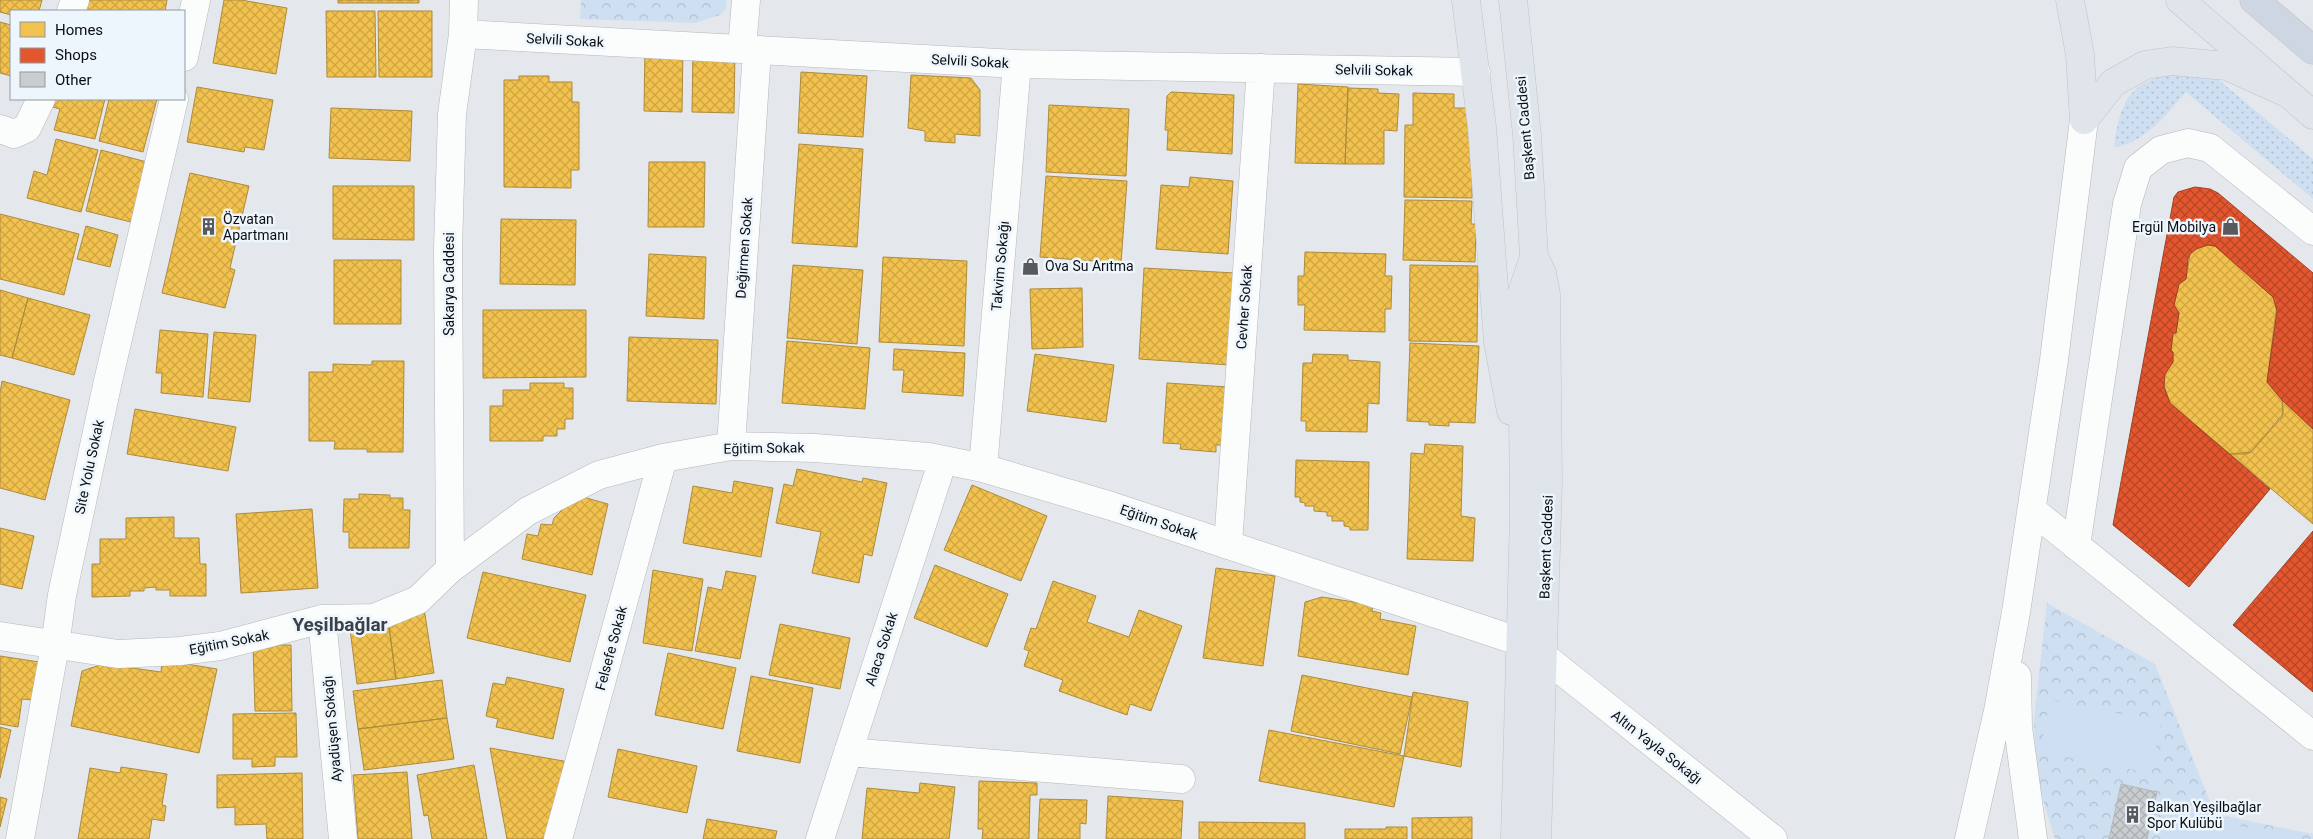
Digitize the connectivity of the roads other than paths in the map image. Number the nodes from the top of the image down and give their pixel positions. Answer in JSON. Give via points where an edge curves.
{"nodes":[{"id":1,"x":196,"y":0,"type":"edge"},
{"id":2,"x":464,"y":0,"type":"edge"},
{"id":3,"x":746,"y":0,"type":"edge"},
{"id":4,"x":1466,"y":0,"type":"edge"},
{"id":5,"x":1513,"y":0,"type":"edge"},
{"id":6,"x":2070,"y":0,"type":"edge"},
{"id":7,"x":2180,"y":0,"type":"edge"},
{"id":8,"x":2254,"y":0,"type":"edge"},
{"id":9,"x":463,"y":34,"type":"junction"},
{"id":10,"x":750,"y":50,"type":"junction"},
{"id":11,"x":2313,"y":50,"type":"edge"},
{"id":12,"x":185,"y":51,"type":"edge"},
{"id":13,"x":1017,"y":64,"type":"junction"},
{"id":14,"x":1261,"y":68,"type":"junction"},
{"id":15,"x":1476,"y":72,"type":"junction"},
{"id":16,"x":2289,"y":94,"type":"junction"},
{"id":17,"x":41,"y":100,"type":"edge"},
{"id":18,"x":174,"y":100,"type":"edge"},
{"id":19,"x":2313,"y":115,"type":"edge"},
{"id":20,"x":2084,"y":120,"type":"junction"},
{"id":21,"x":0,"y":129,"type":"edge"},
{"id":22,"x":2313,"y":231,"type":"edge"},
{"id":23,"x":1534,"y":257,"type":"junction"},
{"id":24,"x":731,"y":446,"type":"junction"},
{"id":25,"x":663,"y":458,"type":"junction"},
{"id":26,"x":943,"y":460,"type":"junction"},
{"id":27,"x":983,"y":468,"type":"junction"},
{"id":28,"x":1524,"y":486,"type":"junction"},
{"id":29,"x":2032,"y":510,"type":"junction"},
{"id":30,"x":1228,"y":545,"type":"junction"},
{"id":31,"x":2076,"y":546,"type":"junction"},
{"id":32,"x":450,"y":569,"type":"junction"},
{"id":33,"x":2016,"y":612,"type":"junction"},
{"id":34,"x":322,"y":619,"type":"junction"},
{"id":35,"x":0,"y":636,"type":"edge"},
{"id":36,"x":55,"y":646,"type":"junction"},
{"id":37,"x":1531,"y":649,"type":"junction"},
{"id":38,"x":2313,"y":736,"type":"edge"},
{"id":39,"x":848,"y":752,"type":"junction"},
{"id":40,"x":1181,"y":779,"type":"dead end"},
{"id":41,"x":20,"y":839,"type":"edge"},
{"id":42,"x":343,"y":839,"type":"edge"},
{"id":43,"x":558,"y":839,"type":"edge"},
{"id":44,"x":820,"y":839,"type":"edge"},
{"id":45,"x":1515,"y":839,"type":"edge"},
{"id":46,"x":1537,"y":839,"type":"edge"},
{"id":47,"x":1773,"y":839,"type":"edge"},
{"id":48,"x":1969,"y":839,"type":"edge"},
{"id":49,"x":2033,"y":839,"type":"edge"}],
"edges":[{"from":1,"to":12,"type":"street"},
{"from":2,"to":9,"type":"street","name":"Sakarya Caddesi"},
{"from":3,"to":10,"type":"street","name":"Değirmen Sokak"},
{"from":4,"to":15,"type":"main road"},
{"from":5,"to":23,"type":"main road","name":"Başkent Caddesi","via":[[1527,134]]},
{"from":6,"to":20,"type":"main road","via":[[2080,55]]},
{"from":7,"to":16,"type":"main road"},
{"from":8,"to":11,"type":"highway"},
{"from":9,"to":10,"type":"street","name":"Selvili Sokak"},
{"from":9,"to":32,"type":"street","name":"Sakarya Caddesi","via":[[452,114],[448,248]]},
{"from":10,"to":13,"type":"street","name":"Selvili Sokak"},
{"from":10,"to":24,"type":"street","name":"Değirmen Sokak"},
{"from":13,"to":14,"type":"street","name":"Selvili Sokak"},
{"from":13,"to":27,"type":"street","name":"Takvim Sokağı"},
{"from":14,"to":15,"type":"street","name":"Selvili Sokak"},
{"from":14,"to":30,"type":"street","name":"Cevher Sokak"},
{"from":15,"to":28,"type":"main road","via":[[1498,342]]},
{"from":16,"to":19,"type":"main road"},
{"from":16,"to":20,"type":"main road","via":[[2227,66],[2172,61],[2145,64],[2113,83]]},
{"from":17,"to":21,"type":"street","via":[[28,128],[14,134]]},
{"from":18,"to":36,"type":"street","name":"Site Yolu Sokak","via":[[108,381],[62,595]]},
{"from":20,"to":29,"type":"street"},
{"from":22,"to":31,"type":"street","via":[[2210,148],[2188,142],[2162,150],[2138,168],[2128,204]]},
{"from":23,"to":28,"type":"main road","name":"Başkent Caddesi","via":[[1522,294]]},
{"from":23,"to":37,"type":"main road","name":"Başkent Caddesi","via":[[1542,273],[1546,294],[1548,482]]},
{"from":24,"to":25,"type":"street","name":"Eğitim Sokak"},
{"from":24,"to":26,"type":"street","name":"Eğitim Sokak","via":[[815,448]]},
{"from":25,"to":32,"type":"street","name":"Eğitim Sokak","via":[[599,474],[528,511]]},
{"from":25,"to":43,"type":"street","name":"Felsefe Sokak"},
{"from":26,"to":27,"type":"street","name":"Eğitim Sokak"},
{"from":26,"to":39,"type":"street","name":"Alaca Sokak"},
{"from":27,"to":30,"type":"street","name":"Eğitim Sokak"},
{"from":28,"to":37,"type":"main road","name":"Başkent Caddesi"},
{"from":29,"to":31,"type":"street"},
{"from":29,"to":33,"type":"street"},
{"from":30,"to":37,"type":"street","name":"Eğitim Sokak"},
{"from":31,"to":38,"type":"street"},
{"from":32,"to":34,"type":"street","name":"Eğitim Sokak","via":[[418,600],[374,618]]},
{"from":33,"to":48,"type":"street","via":[[1998,712]]},
{"from":33,"to":49,"type":"street","via":[[2018,727]]},
{"from":34,"to":36,"type":"street","name":"Eğitim Sokak","via":[[220,646],[180,651],[118,654]]},
{"from":34,"to":42,"type":"street","name":"Ayadüşen Sokağı"},
{"from":35,"to":36,"type":"street","name":"Eğitim Sokak"},
{"from":36,"to":41,"type":"street","name":"Site Yolu Sokak"},
{"from":37,"to":45,"type":"main road","name":"Başkent Caddesi"},
{"from":37,"to":46,"type":"main road","name":"Başkent Caddesi"},
{"from":37,"to":47,"type":"street","name":"Altın Yayla Sokağı"},
{"from":39,"to":40,"type":"street"},
{"from":39,"to":44,"type":"street","name":"Alaca Sokak"}]}
